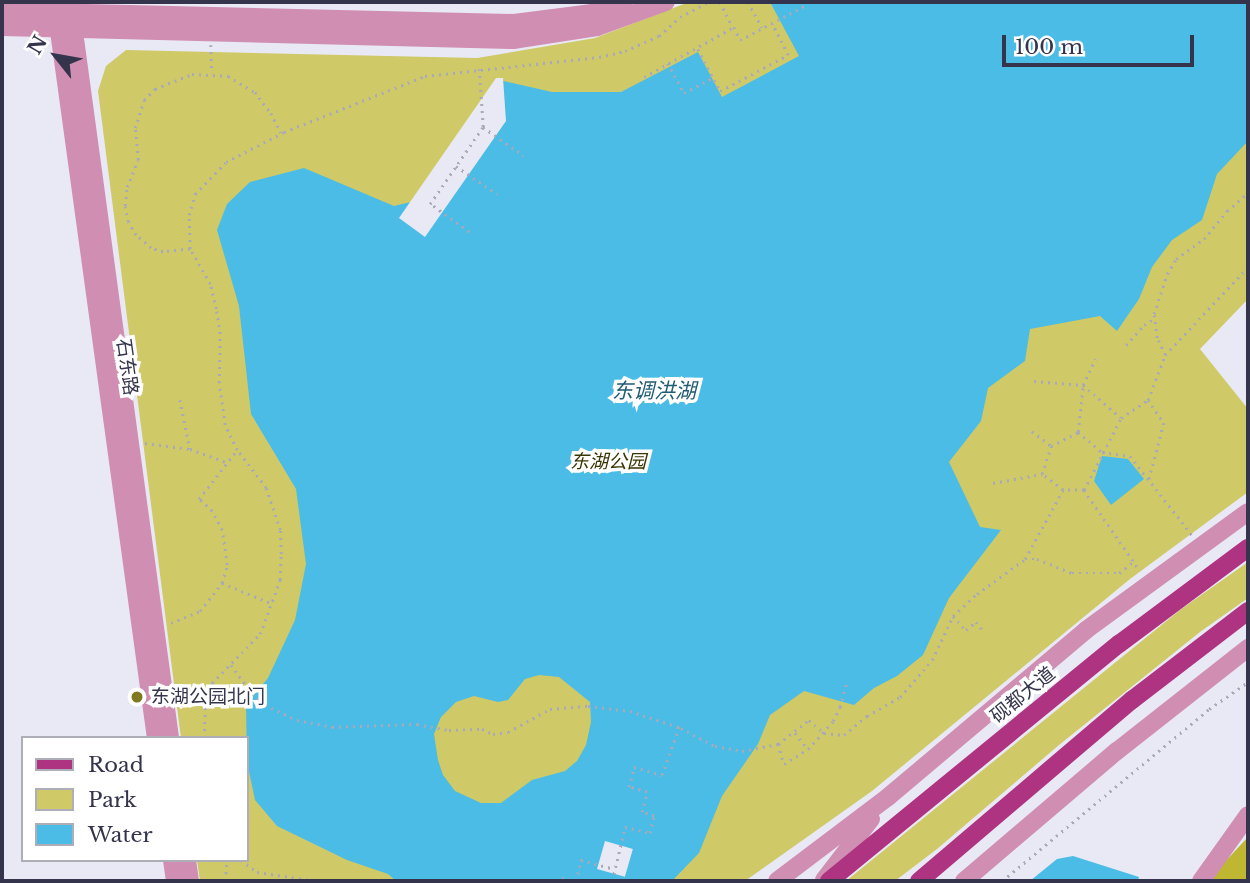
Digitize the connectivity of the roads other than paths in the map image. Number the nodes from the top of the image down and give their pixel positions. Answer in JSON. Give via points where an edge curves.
{"nodes":[{"id":1,"x":624,"y":2,"type":"edge"},
{"id":2,"x":666,"y":2,"type":"edge"},
{"id":3,"x":2,"y":11,"type":"edge"},
{"id":4,"x":64,"y":14,"type":"edge"},
{"id":5,"x":2,"y":27,"type":"edge"},
{"id":6,"x":1248,"y":512,"type":"edge"},
{"id":7,"x":1248,"y":548,"type":"edge"},
{"id":8,"x":1248,"y":611,"type":"edge"},
{"id":9,"x":1248,"y":648,"type":"edge"},
{"id":10,"x":156,"y":736,"type":"edge"},
{"id":11,"x":170,"y":736,"type":"edge"},
{"id":12,"x":888,"y":797,"type":"junction"},
{"id":13,"x":1248,"y":815,"type":"edge"},
{"id":14,"x":172,"y":862,"type":"edge"},
{"id":15,"x":187,"y":862,"type":"edge"},
{"id":16,"x":175,"y":881,"type":"edge"},
{"id":17,"x":190,"y":881,"type":"edge"},
{"id":18,"x":777,"y":881,"type":"edge"},
{"id":19,"x":823,"y":881,"type":"edge"},
{"id":20,"x":829,"y":881,"type":"edge"},
{"id":21,"x":919,"y":881,"type":"edge"},
{"id":22,"x":964,"y":881,"type":"edge"},
{"id":23,"x":1201,"y":881,"type":"edge"}],
"edges":[{"from":1,"to":4,"type":"street","via":[[592,13],[514,23]]},
{"from":2,"to":4,"type":"street","via":[[597,27],[513,40],[211,33]]},
{"from":3,"to":4,"type":"street"},
{"from":4,"to":5,"type":"street"},
{"from":4,"to":10,"type":"street","name":"石东路"},
{"from":4,"to":11,"type":"street","name":"石东路"},
{"from":6,"to":12,"type":"street","via":[[1148,582]]},
{"from":7,"to":20,"type":"main road","name":"砚都大道","via":[[1119,644]]},
{"from":8,"to":21,"type":"main road","via":[[1132,700]]},
{"from":9,"to":22,"type":"street"},
{"from":12,"to":18,"type":"street"},
{"from":12,"to":19,"type":"street"},
{"from":13,"to":23,"type":"street"},
{"from":14,"to":16,"type":"street"},
{"from":15,"to":17,"type":"street"}]}
